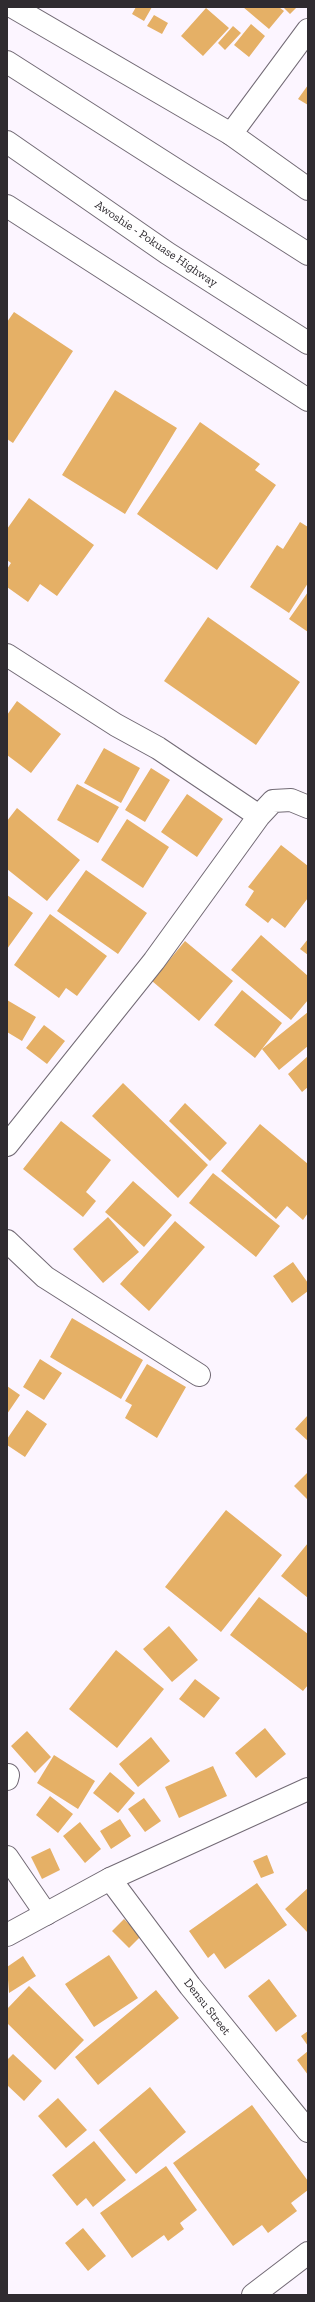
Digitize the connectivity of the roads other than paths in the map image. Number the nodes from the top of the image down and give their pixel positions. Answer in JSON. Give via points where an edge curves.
{"nodes":[{"id":1,"x":12,"y":7,"type":"edge"},
{"id":2,"x":308,"y":30,"type":"edge"},
{"id":3,"x":7,"y":62,"type":"edge"},
{"id":4,"x":231,"y":134,"type":"junction"},
{"id":5,"x":7,"y":142,"type":"edge"},
{"id":6,"x":308,"y":189,"type":"edge"},
{"id":7,"x":7,"y":206,"type":"edge"},
{"id":8,"x":308,"y":254,"type":"edge"},
{"id":9,"x":308,"y":343,"type":"edge"},
{"id":10,"x":308,"y":400,"type":"edge"},
{"id":11,"x":7,"y":655,"type":"edge"},
{"id":12,"x":308,"y":807,"type":"edge"},
{"id":13,"x":259,"y":816,"type":"junction"},
{"id":14,"x":7,"y":1145,"type":"edge"},
{"id":15,"x":7,"y":1241,"type":"edge"},
{"id":16,"x":199,"y":1375,"type":"dead end"},
{"id":17,"x":308,"y":1789,"type":"edge"},
{"id":18,"x":7,"y":1857,"type":"edge"},
{"id":19,"x":110,"y":1879,"type":"junction"},
{"id":20,"x":46,"y":1914,"type":"junction"},
{"id":21,"x":7,"y":1935,"type":"edge"},
{"id":22,"x":308,"y":2131,"type":"edge"},
{"id":23,"x":308,"y":2253,"type":"edge"},
{"id":24,"x":253,"y":2295,"type":"edge"}],
"edges":[{"from":1,"to":4,"type":"street"},
{"from":2,"to":4,"type":"street"},
{"from":3,"to":8,"type":"street"},
{"from":4,"to":6,"type":"street"},
{"from":5,"to":9,"type":"street","name":"Awoshie - Pokuase Highway","via":[[166,253]]},
{"from":7,"to":10,"type":"street"},
{"from":11,"to":13,"type":"street","via":[[116,725],[158,748]]},
{"from":12,"to":13,"type":"street","via":[[291,800],[273,801]]},
{"from":13,"to":14,"type":"street","via":[[154,961]]},
{"from":15,"to":16,"type":"street","via":[[45,1277]]},
{"from":17,"to":19,"type":"street"},
{"from":18,"to":20,"type":"street"},
{"from":19,"to":20,"type":"street"},
{"from":19,"to":22,"type":"street","name":"Densu Street","via":[[190,1986]]},
{"from":20,"to":21,"type":"street"},
{"from":23,"to":24,"type":"street"}]}
